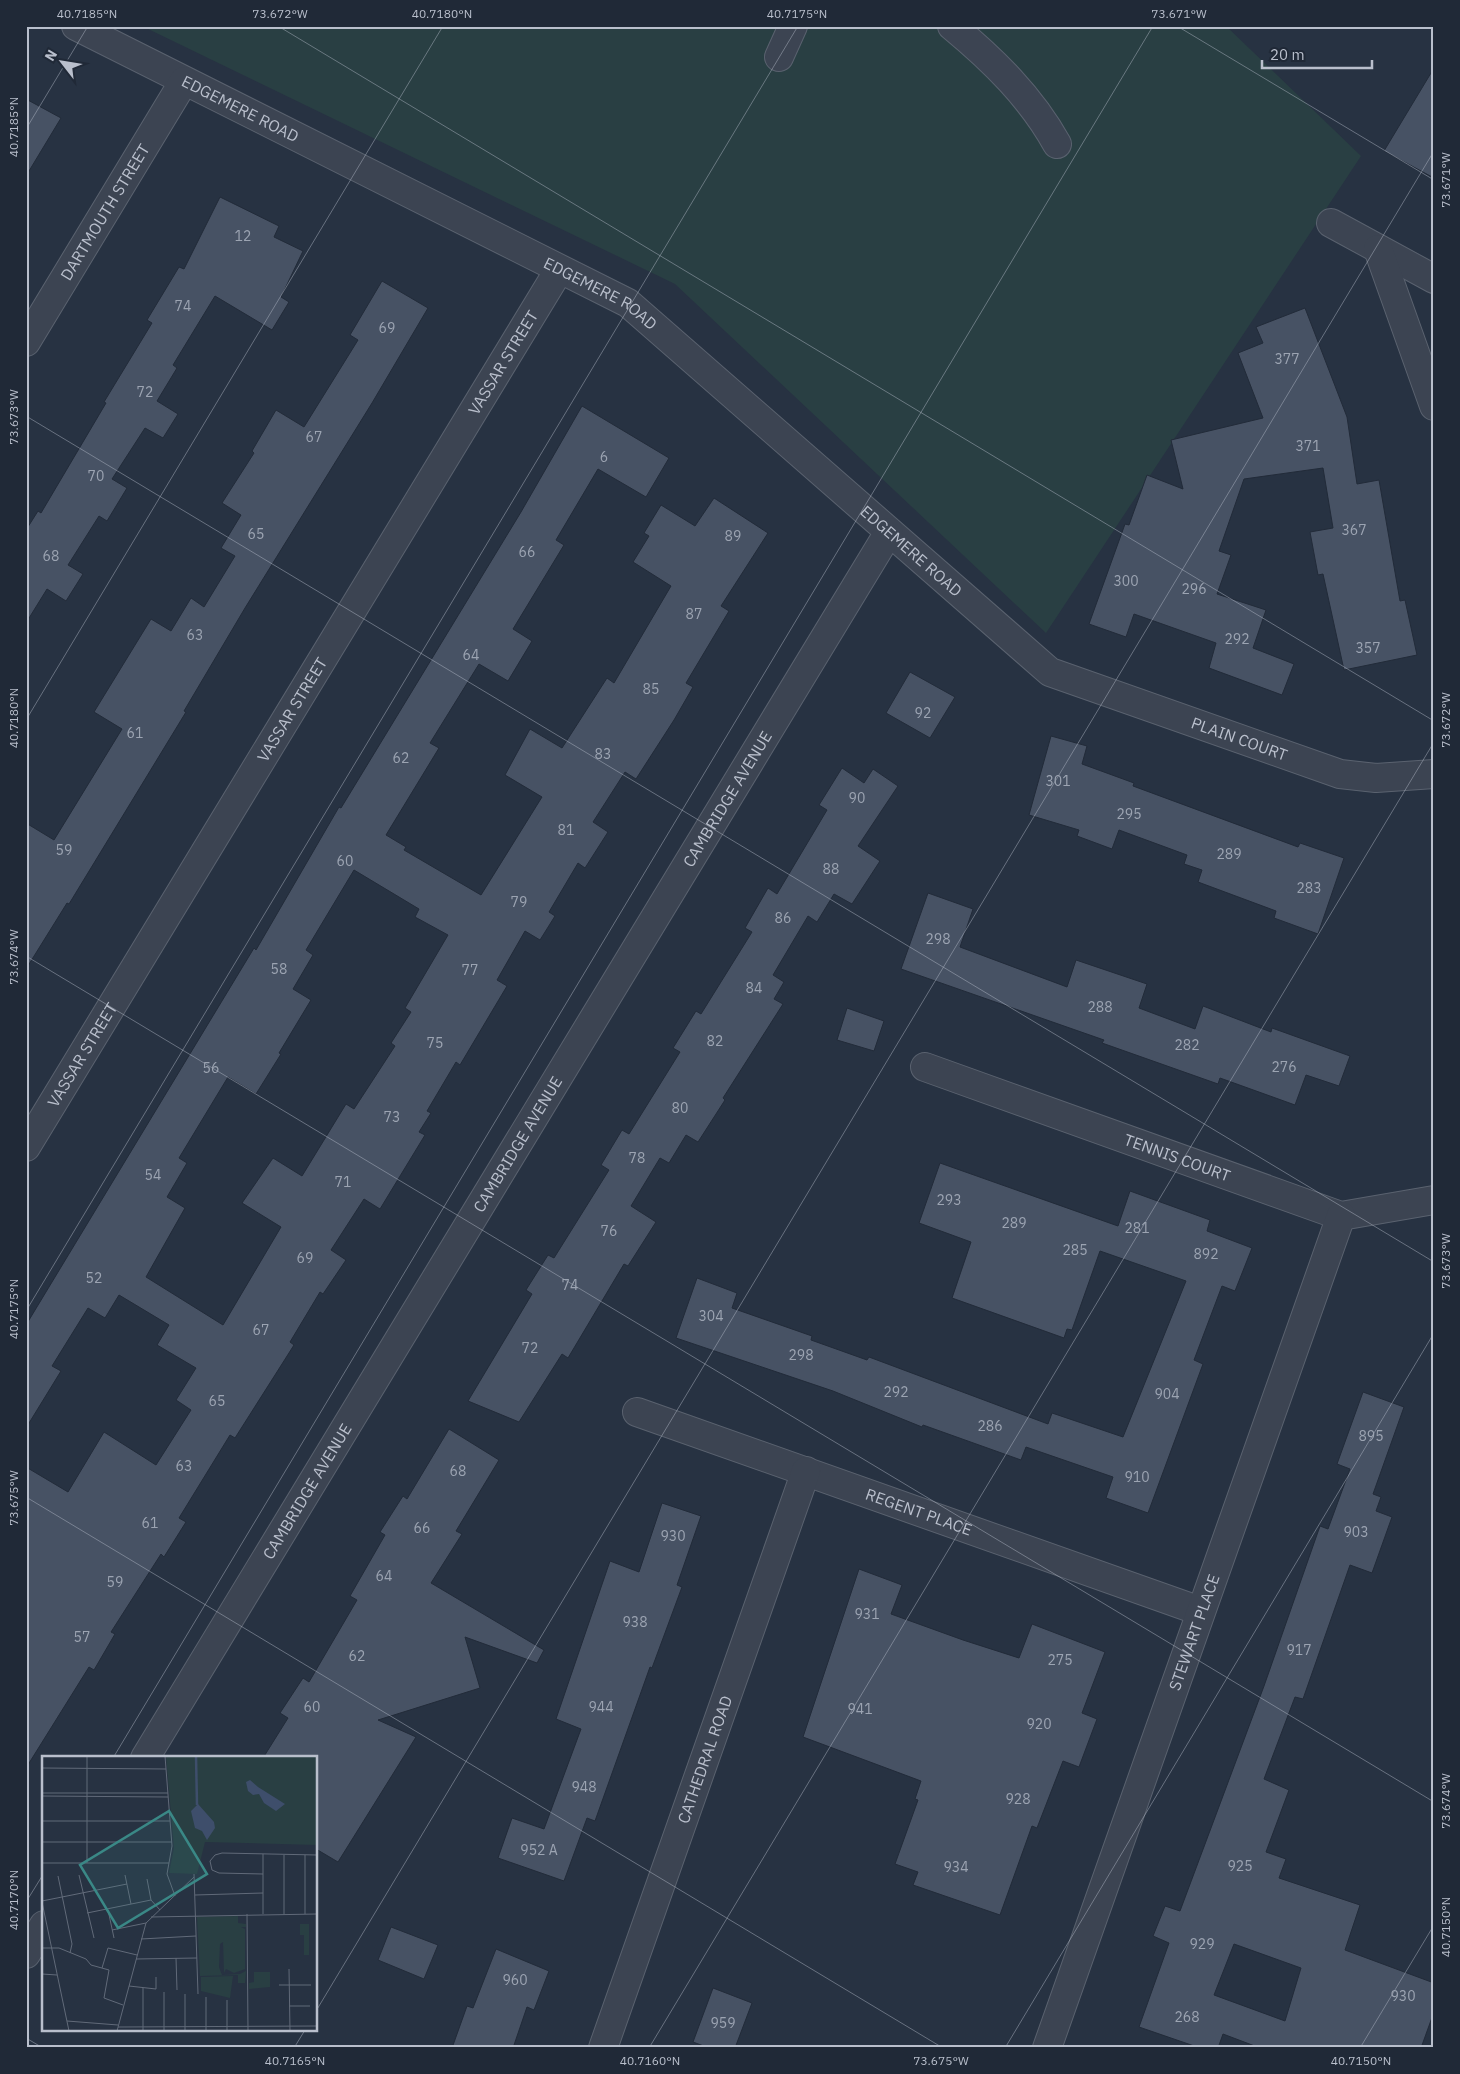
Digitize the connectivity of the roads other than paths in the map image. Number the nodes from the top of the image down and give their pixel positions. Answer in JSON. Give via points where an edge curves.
{"nodes":[{"id":1,"x":76,"y":26,"type":"edge"},
{"id":2,"x":793,"y":26,"type":"edge"},
{"id":3,"x":952,"y":26,"type":"edge"},
{"id":4,"x":779,"y":57,"type":"dead end"},
{"id":5,"x":184,"y":81,"type":"junction"},
{"id":6,"x":1057,"y":144,"type":"dead end"},
{"id":7,"x":1331,"y":223,"type":"dead end"},
{"id":8,"x":1378,"y":249,"type":"junction"},
{"id":9,"x":559,"y":270,"type":"junction"},
{"id":10,"x":1434,"y":279,"type":"edge"},
{"id":11,"x":26,"y":342,"type":"edge"},
{"id":12,"x":1434,"y":406,"type":"edge"},
{"id":13,"x":888,"y":532,"type":"junction"},
{"id":14,"x":1050,"y":672,"type":"joint"},
{"id":15,"x":1434,"y":774,"type":"edge"},
{"id":16,"x":925,"y":1067,"type":"dead end"},
{"id":17,"x":26,"y":1148,"type":"edge"},
{"id":18,"x":1434,"y":1200,"type":"edge"},
{"id":19,"x":1341,"y":1216,"type":"junction"},
{"id":20,"x":637,"y":1412,"type":"dead end"},
{"id":21,"x":806,"y":1471,"type":"junction"},
{"id":22,"x":1200,"y":1611,"type":"junction"},
{"id":23,"x":146,"y":1756,"type":"edge"},
{"id":24,"x":603,"y":2048,"type":"edge"},
{"id":25,"x":1046,"y":2048,"type":"edge"}],
"edges":[{"from":1,"to":5,"type":"street","name":"EDGEMERE ROAD"},
{"from":2,"to":4,"type":"street"},
{"from":3,"to":6,"type":"street","via":[[1012,81],[1044,120]]},
{"from":5,"to":9,"type":"street","name":"EDGEMERE ROAD"},
{"from":5,"to":11,"type":"street","name":"DARTMOUTH STREET"},
{"from":7,"to":8,"type":"street"},
{"from":8,"to":10,"type":"street"},
{"from":8,"to":12,"type":"street"},
{"from":9,"to":13,"type":"street","name":"EDGEMERE ROAD","via":[[628,303],[650,320]]},
{"from":9,"to":17,"type":"street","name":"VASSAR STREET"},
{"from":13,"to":14,"type":"street","name":"EDGEMERE ROAD"},
{"from":13,"to":23,"type":"street","name":"CAMBRIDGE AVENUE"},
{"from":14,"to":15,"type":"street","name":"PLAIN COURT","via":[[1340,774],[1376,778]]},
{"from":16,"to":19,"type":"street","name":"TENNIS COURT"},
{"from":18,"to":19,"type":"street","name":"TENNIS COURT"},
{"from":19,"to":22,"type":"street","name":"STEWART PLACE"},
{"from":20,"to":21,"type":"street","name":"REGENT PLACE"},
{"from":21,"to":22,"type":"street","name":"REGENT PLACE"},
{"from":21,"to":24,"type":"street","name":"CATHEDRAL ROAD"},
{"from":22,"to":25,"type":"street","name":"STEWART PLACE"}]}
